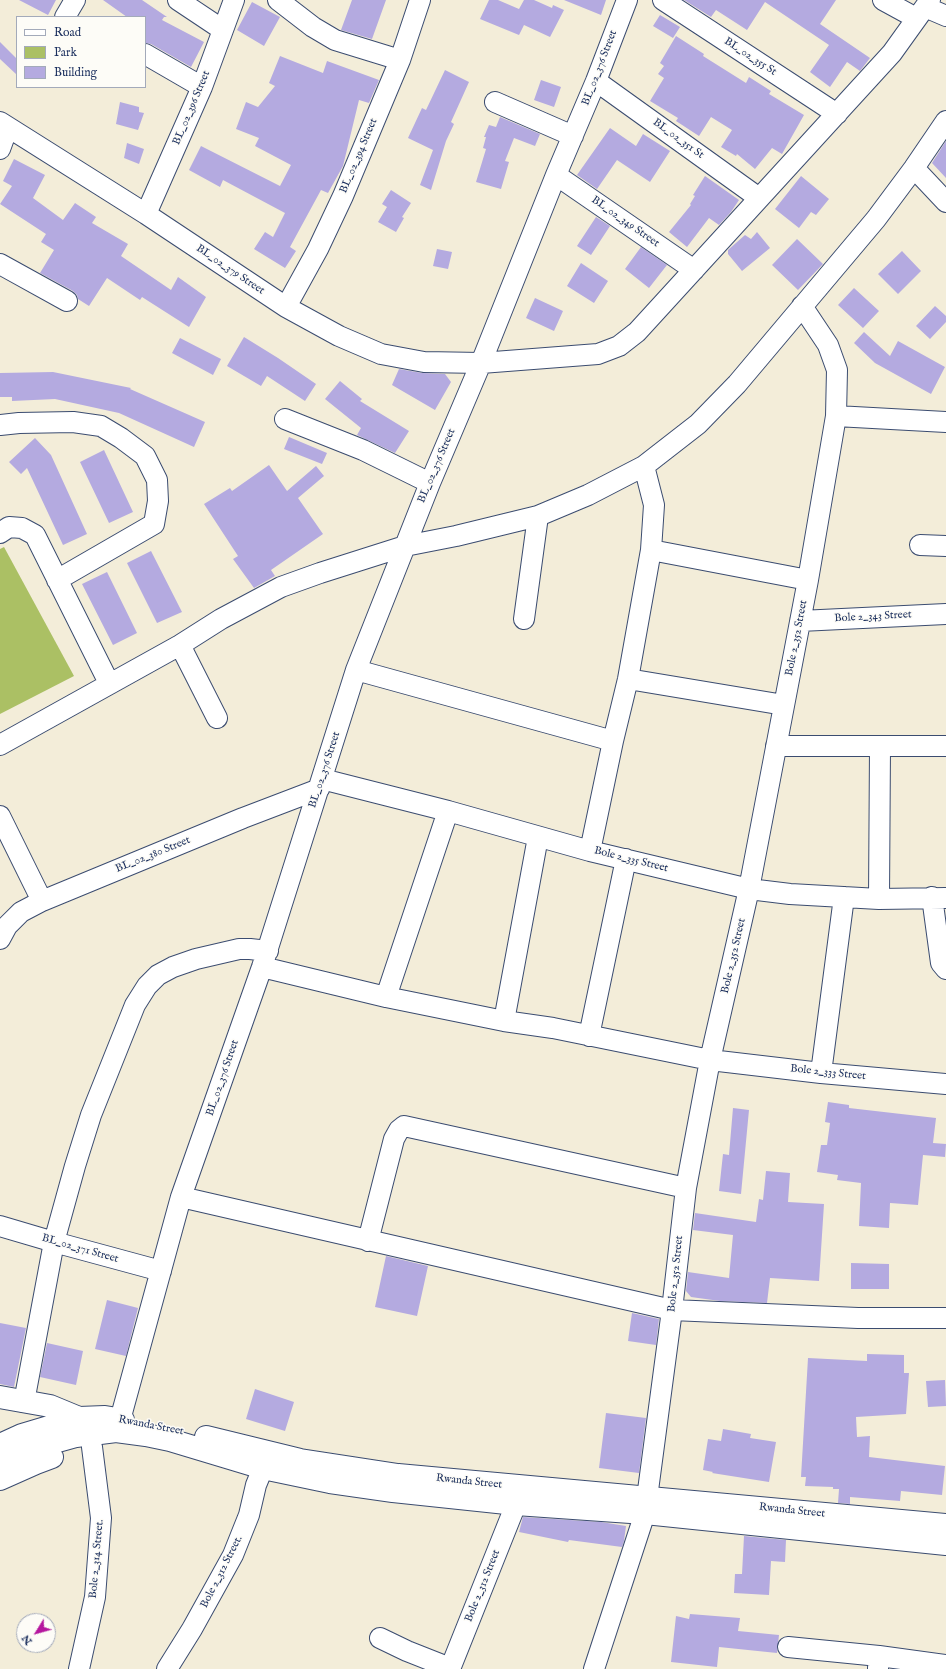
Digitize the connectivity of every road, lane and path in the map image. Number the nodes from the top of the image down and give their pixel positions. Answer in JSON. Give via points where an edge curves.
{"nodes":[{"id":1,"x":178,"y":0,"type":"edge"},
{"id":2,"x":234,"y":0,"type":"edge"},
{"id":3,"x":278,"y":0,"type":"edge"},
{"id":4,"x":420,"y":0,"type":"edge"},
{"id":5,"x":627,"y":0,"type":"edge"},
{"id":6,"x":663,"y":0,"type":"edge"},
{"id":7,"x":883,"y":0,"type":"edge"},
{"id":8,"x":924,"y":8,"type":"edge"},
{"id":9,"x":946,"y":16,"type":"edge"},
{"id":10,"x":223,"y":30,"type":"junction"},
{"id":11,"x":146,"y":55,"type":"edge"},
{"id":12,"x":400,"y":60,"type":"junction"},
{"id":13,"x":596,"y":81,"type":"junction"},
{"id":14,"x":202,"y":87,"type":"junction"},
{"id":15,"x":495,"y":102,"type":"dead end"},
{"id":16,"x":837,"y":114,"type":"junction"},
{"id":17,"x":946,"y":121,"type":"edge"},
{"id":18,"x":4,"y":125,"type":"edge"},
{"id":19,"x":573,"y":136,"type":"junction"},
{"id":20,"x":0,"y":149,"type":"edge"},
{"id":21,"x":914,"y":168,"type":"junction"},
{"id":22,"x":556,"y":175,"type":"junction"},
{"id":23,"x":760,"y":198,"type":"junction"},
{"id":24,"x":946,"y":202,"type":"edge"},
{"id":25,"x":146,"y":214,"type":"junction"},
{"id":26,"x":0,"y":264,"type":"edge"},
{"id":27,"x":694,"y":270,"type":"junction"},
{"id":28,"x":67,"y":301,"type":"dead end"},
{"id":29,"x":802,"y":306,"type":"junction"},
{"id":30,"x":286,"y":307,"type":"junction"},
{"id":31,"x":481,"y":363,"type":"junction"},
{"id":32,"x":836,"y":416,"type":"junction"},
{"id":33,"x":285,"y":419,"type":"dead end"},
{"id":34,"x":946,"y":422,"type":"edge"},
{"id":35,"x":0,"y":425,"type":"edge"},
{"id":36,"x":644,"y":466,"type":"junction"},
{"id":37,"x":430,"y":483,"type":"junction"},
{"id":38,"x":538,"y":516,"type":"junction"},
{"id":39,"x":0,"y":533,"type":"edge"},
{"id":40,"x":920,"y":545,"type":"dead end"},
{"id":41,"x":405,"y":546,"type":"junction"},
{"id":42,"x":946,"y":546,"type":"edge"},
{"id":43,"x":651,"y":550,"type":"junction"},
{"id":44,"x":57,"y":580,"type":"junction"},
{"id":45,"x":808,"y":580,"type":"junction"},
{"id":46,"x":946,"y":614,"type":"edge"},
{"id":47,"x":524,"y":619,"type":"dead end"},
{"id":48,"x":800,"y":621,"type":"junction"},
{"id":49,"x":180,"y":644,"type":"junction"},
{"id":50,"x":356,"y":670,"type":"junction"},
{"id":51,"x":628,"y":679,"type":"junction"},
{"id":52,"x":109,"y":683,"type":"junction"},
{"id":53,"x":784,"y":705,"type":"junction"},
{"id":54,"x":217,"y":718,"type":"dead end"},
{"id":55,"x":613,"y":741,"type":"junction"},
{"id":56,"x":0,"y":745,"type":"edge"},
{"id":57,"x":776,"y":746,"type":"junction"},
{"id":58,"x":946,"y":746,"type":"edge"},
{"id":59,"x":880,"y":747,"type":"junction"},
{"id":60,"x":320,"y":784,"type":"junction"},
{"id":61,"x":448,"y":811,"type":"junction"},
{"id":62,"x":0,"y":816,"type":"edge"},
{"id":63,"x":538,"y":837,"type":"junction"},
{"id":64,"x":590,"y":850,"type":"junction"},
{"id":65,"x":626,"y":859,"type":"junction"},
{"id":66,"x":749,"y":889,"type":"junction"},
{"id":67,"x":844,"y":897,"type":"junction"},
{"id":68,"x":939,"y":898,"type":"edge"},
{"id":69,"x":879,"y":899,"type":"junction"},
{"id":70,"x":42,"y":901,"type":"junction"},
{"id":71,"x":0,"y":939,"type":"edge"},
{"id":72,"x":265,"y":959,"type":"junction"},
{"id":73,"x":946,"y":970,"type":"edge"},
{"id":74,"x":386,"y":997,"type":"junction"},
{"id":75,"x":504,"y":1021,"type":"junction"},
{"id":76,"x":589,"y":1036,"type":"junction"},
{"id":77,"x":710,"y":1060,"type":"junction"},
{"id":78,"x":821,"y":1073,"type":"junction"},
{"id":79,"x":946,"y":1084,"type":"edge"},
{"id":80,"x":686,"y":1188,"type":"junction"},
{"id":81,"x":181,"y":1197,"type":"junction"},
{"id":82,"x":0,"y":1226,"type":"edge"},
{"id":83,"x":368,"y":1241,"type":"junction"},
{"id":84,"x":54,"y":1242,"type":"junction"},
{"id":85,"x":161,"y":1272,"type":"junction"},
{"id":86,"x":672,"y":1310,"type":"junction"},
{"id":87,"x":946,"y":1318,"type":"edge"},
{"id":88,"x":0,"y":1397,"type":"edge"},
{"id":89,"x":24,"y":1402,"type":"junction"},
{"id":90,"x":79,"y":1418,"type":"junction"},
{"id":91,"x":120,"y":1420,"type":"junction"},
{"id":92,"x":0,"y":1445,"type":"edge"},
{"id":93,"x":92,"y":1447,"type":"junction"},
{"id":94,"x":191,"y":1447,"type":"junction"},
{"id":95,"x":0,"y":1462,"type":"edge"},
{"id":96,"x":262,"y":1468,"type":"junction"},
{"id":97,"x":0,"y":1479,"type":"edge"},
{"id":98,"x":516,"y":1504,"type":"junction"},
{"id":99,"x":647,"y":1505,"type":"junction"},
{"id":100,"x":946,"y":1525,"type":"edge"},
{"id":101,"x":946,"y":1544,"type":"edge"},
{"id":102,"x":380,"y":1638,"type":"dead end"},
{"id":103,"x":788,"y":1647,"type":"dead end"},
{"id":104,"x":878,"y":1662,"type":"edge"},
{"id":105,"x":946,"y":1665,"type":"edge"},
{"id":106,"x":450,"y":1668,"type":"edge"},
{"id":107,"x":79,"y":1669,"type":"edge"},
{"id":108,"x":167,"y":1669,"type":"edge"},
{"id":109,"x":596,"y":1669,"type":"edge"}],
"edges":[{"from":1,"to":10,"type":"street"},
{"from":2,"to":10,"type":"street","name":"BL_02_396 Street"},
{"from":3,"to":12,"type":"street","via":[[312,27],[335,40]]},
{"from":4,"to":12,"type":"street","name":"BL_02_394 Street"},
{"from":5,"to":13,"type":"street","name":"BL_02_376 Street"},
{"from":6,"to":16,"type":"street","name":"BL_02_355 St"},
{"from":7,"to":8,"type":"street"},
{"from":8,"to":9,"type":"street"},
{"from":8,"to":16,"type":"street","name":"BL_02_379 Street","via":[[892,53]]},
{"from":10,"to":14,"type":"street","name":"BL_02_396 Street"},
{"from":11,"to":14,"type":"street"},
{"from":12,"to":30,"type":"street","name":"BL_02_394 Street","via":[[343,196]]},
{"from":13,"to":19,"type":"street","name":"BL_02_376 Street"},
{"from":13,"to":23,"type":"street","name":"BL_02_351 St"},
{"from":14,"to":25,"type":"street","name":"BL_02_396 Street"},
{"from":15,"to":19,"type":"street"},
{"from":16,"to":23,"type":"street","name":"BL_02_379 Street"},
{"from":17,"to":21,"type":"street"},
{"from":18,"to":20,"type":"street"},
{"from":18,"to":25,"type":"street","name":"BL_02_379 Street"},
{"from":19,"to":22,"type":"street","name":"BL_02_376 Street"},
{"from":21,"to":24,"type":"street"},
{"from":21,"to":29,"type":"street","via":[[876,219]]},
{"from":22,"to":27,"type":"street","name":"BL_02_349 Street"},
{"from":22,"to":31,"type":"street","name":"BL_02_376 Street"},
{"from":23,"to":27,"type":"street","name":"BL_02_379 Street"},
{"from":25,"to":30,"type":"street","name":"BL_02_379 Street"},
{"from":26,"to":28,"type":"street"},
{"from":27,"to":31,"type":"street","name":"BL_02_379 Street","via":[[637,332],[618,346],[598,354]]},
{"from":29,"to":32,"type":"street","name":"Bole 2_352 Street","via":[[828,345],[837,370]]},
{"from":29,"to":36,"type":"street","via":[[737,384],[698,424]]},
{"from":30,"to":31,"type":"street","name":"BL_02_379 Street","via":[[339,336],[381,354],[424,362]]},
{"from":31,"to":37,"type":"street","name":"BL_02_376 Street"},
{"from":32,"to":34,"type":"street"},
{"from":32,"to":45,"type":"street","name":"Bole 2_352 Street"},
{"from":33,"to":37,"type":"street","via":[[363,450]]},
{"from":35,"to":44,"type":"street","via":[[74,422],[101,426],[145,456],[157,480],[158,501],[154,524]]},
{"from":36,"to":38,"type":"street","via":[[588,495]]},
{"from":36,"to":43,"type":"street","via":[[654,505]]},
{"from":37,"to":41,"type":"street","name":"BL_02_376 Street"},
{"from":38,"to":41,"type":"street"},
{"from":38,"to":47,"type":"street"},
{"from":39,"to":44,"type":"street","via":[[9,527],[22,528],[35,535]]},
{"from":40,"to":42,"type":"street"},
{"from":41,"to":49,"type":"street","via":[[281,587]]},
{"from":41,"to":50,"type":"street","name":"BL_02_376 Street"},
{"from":43,"to":45,"type":"street"},
{"from":43,"to":51,"type":"street"},
{"from":44,"to":52,"type":"street"},
{"from":45,"to":48,"type":"street","name":"Bole 2_352 Street"},
{"from":46,"to":48,"type":"street","name":"Bole 2_343 Street"},
{"from":48,"to":53,"type":"street","name":"Bole 2_352 Street"},
{"from":49,"to":52,"type":"street"},
{"from":49,"to":54,"type":"street"},
{"from":50,"to":55,"type":"street"},
{"from":50,"to":60,"type":"street","name":"BL_02_376 Street"},
{"from":51,"to":53,"type":"street"},
{"from":51,"to":55,"type":"street"},
{"from":52,"to":56,"type":"street"},
{"from":53,"to":57,"type":"street","name":"Bole 2_352 Street"},
{"from":55,"to":64,"type":"street"},
{"from":57,"to":59,"type":"street"},
{"from":57,"to":66,"type":"street","name":"Bole 2_352 Street"},
{"from":58,"to":59,"type":"street"},
{"from":59,"to":69,"type":"street"},
{"from":60,"to":61,"type":"street","name":"Bole 2_335 Street"},
{"from":60,"to":70,"type":"street","name":"BL_02_380 Street"},
{"from":60,"to":72,"type":"street","name":"BL_02_376 Street"},
{"from":61,"to":63,"type":"street","name":"Bole 2_335 Street"},
{"from":61,"to":74,"type":"street"},
{"from":62,"to":70,"type":"street"},
{"from":63,"to":64,"type":"street","name":"Bole 2_335 Street"},
{"from":63,"to":75,"type":"street"},
{"from":64,"to":65,"type":"street","name":"Bole 2_335 Street"},
{"from":65,"to":66,"type":"street","name":"Bole 2_335 Street"},
{"from":65,"to":76,"type":"street"},
{"from":66,"to":67,"type":"street","name":"Bole 2_335 Street"},
{"from":66,"to":77,"type":"street","name":"Bole 2_352 Street"},
{"from":67,"to":69,"type":"street","name":"Bole 2_335 Street"},
{"from":67,"to":78,"type":"street"},
{"from":68,"to":69,"type":"street","name":"Bole 2_335 Street"},
{"from":68,"to":73,"type":"street","via":[[941,963]]},
{"from":70,"to":71,"type":"street","name":"BL_02_380 Street","via":[[21,912],[7,926]]},
{"from":72,"to":74,"type":"street","name":"Bole 2_333 Street"},
{"from":72,"to":81,"type":"street","name":"BL_02_376 Street"},
{"from":72,"to":84,"type":"street","name":"Bole 2_333 Street","via":[[240,949],[196,959],[158,975],[147,986],[135,1005],[91,1115]]},
{"from":74,"to":75,"type":"street","name":"Bole 2_333 Street"},
{"from":75,"to":76,"type":"street","name":"Bole 2_333 Street"},
{"from":76,"to":77,"type":"street","name":"Bole 2_333 Street"},
{"from":77,"to":78,"type":"street","name":"Bole 2_333 Street"},
{"from":77,"to":80,"type":"street","name":"Bole 2_352 Street"},
{"from":78,"to":79,"type":"street","name":"Bole 2_333 Street"},
{"from":80,"to":83,"type":"street","via":[[404,1126],[398,1130],[394,1139]]},
{"from":80,"to":86,"type":"street","name":"Bole 2_352 Street"},
{"from":81,"to":83,"type":"street"},
{"from":81,"to":85,"type":"street","name":"BL_02_376 Street"},
{"from":82,"to":84,"type":"street","name":"BL_02_371 Street"},
{"from":83,"to":86,"type":"street"},
{"from":84,"to":85,"type":"street","name":"BL_02_371 Street"},
{"from":84,"to":89,"type":"street","name":"Bole 2_333 Street"},
{"from":85,"to":91,"type":"street","name":"BL_02_376 Street"},
{"from":86,"to":87,"type":"street","via":[[858,1318]]},
{"from":86,"to":99,"type":"street","name":"Bole 2_352 Street"},
{"from":88,"to":89,"type":"main road","name":"Rwanda Street"},
{"from":89,"to":90,"type":"main road","name":"Rwanda Street","via":[[50,1406]]},
{"from":90,"to":91,"type":"main road","name":"Rwanda Street","via":[[105,1417]]},
{"from":90,"to":92,"type":"main road","via":[[22,1435]]},
{"from":91,"to":99,"type":"main road","name":"Rwanda Street","via":[[212,1438],[300,1460],[355,1469]]},
{"from":93,"to":94,"type":"main road","name":"Rwanda Street","via":[[122,1446],[176,1450]]},
{"from":93,"to":97,"type":"main road","name":"Rwanda Street","via":[[55,1456]]},
{"from":93,"to":107,"type":"street","name":"Bole 2_314 Street.","via":[[100,1525],[94,1597]]},
{"from":94,"to":95,"type":"main road","via":[[170,1440],[116,1431],[76,1436]]},
{"from":94,"to":96,"type":"main road","name":"Rwanda Street"},
{"from":96,"to":98,"type":"main road","name":"Rwanda Street","via":[[330,1482],[393,1491]]},
{"from":96,"to":108,"type":"street","name":"Bole 2_312 Street.","via":[[249,1515],[233,1555]]},
{"from":98,"to":99,"type":"main road","name":"Rwanda Street"},
{"from":98,"to":106,"type":"street","name":"Bole 2_312 Street"},
{"from":99,"to":100,"type":"main road","name":"Rwanda Street"},
{"from":99,"to":101,"type":"main road","name":"Rwanda Street"},
{"from":99,"to":109,"type":"street","name":"Bole 2_352 Street"},
{"from":102,"to":106,"type":"street"},
{"from":103,"to":104,"type":"street"},
{"from":104,"to":105,"type":"street"}]}
